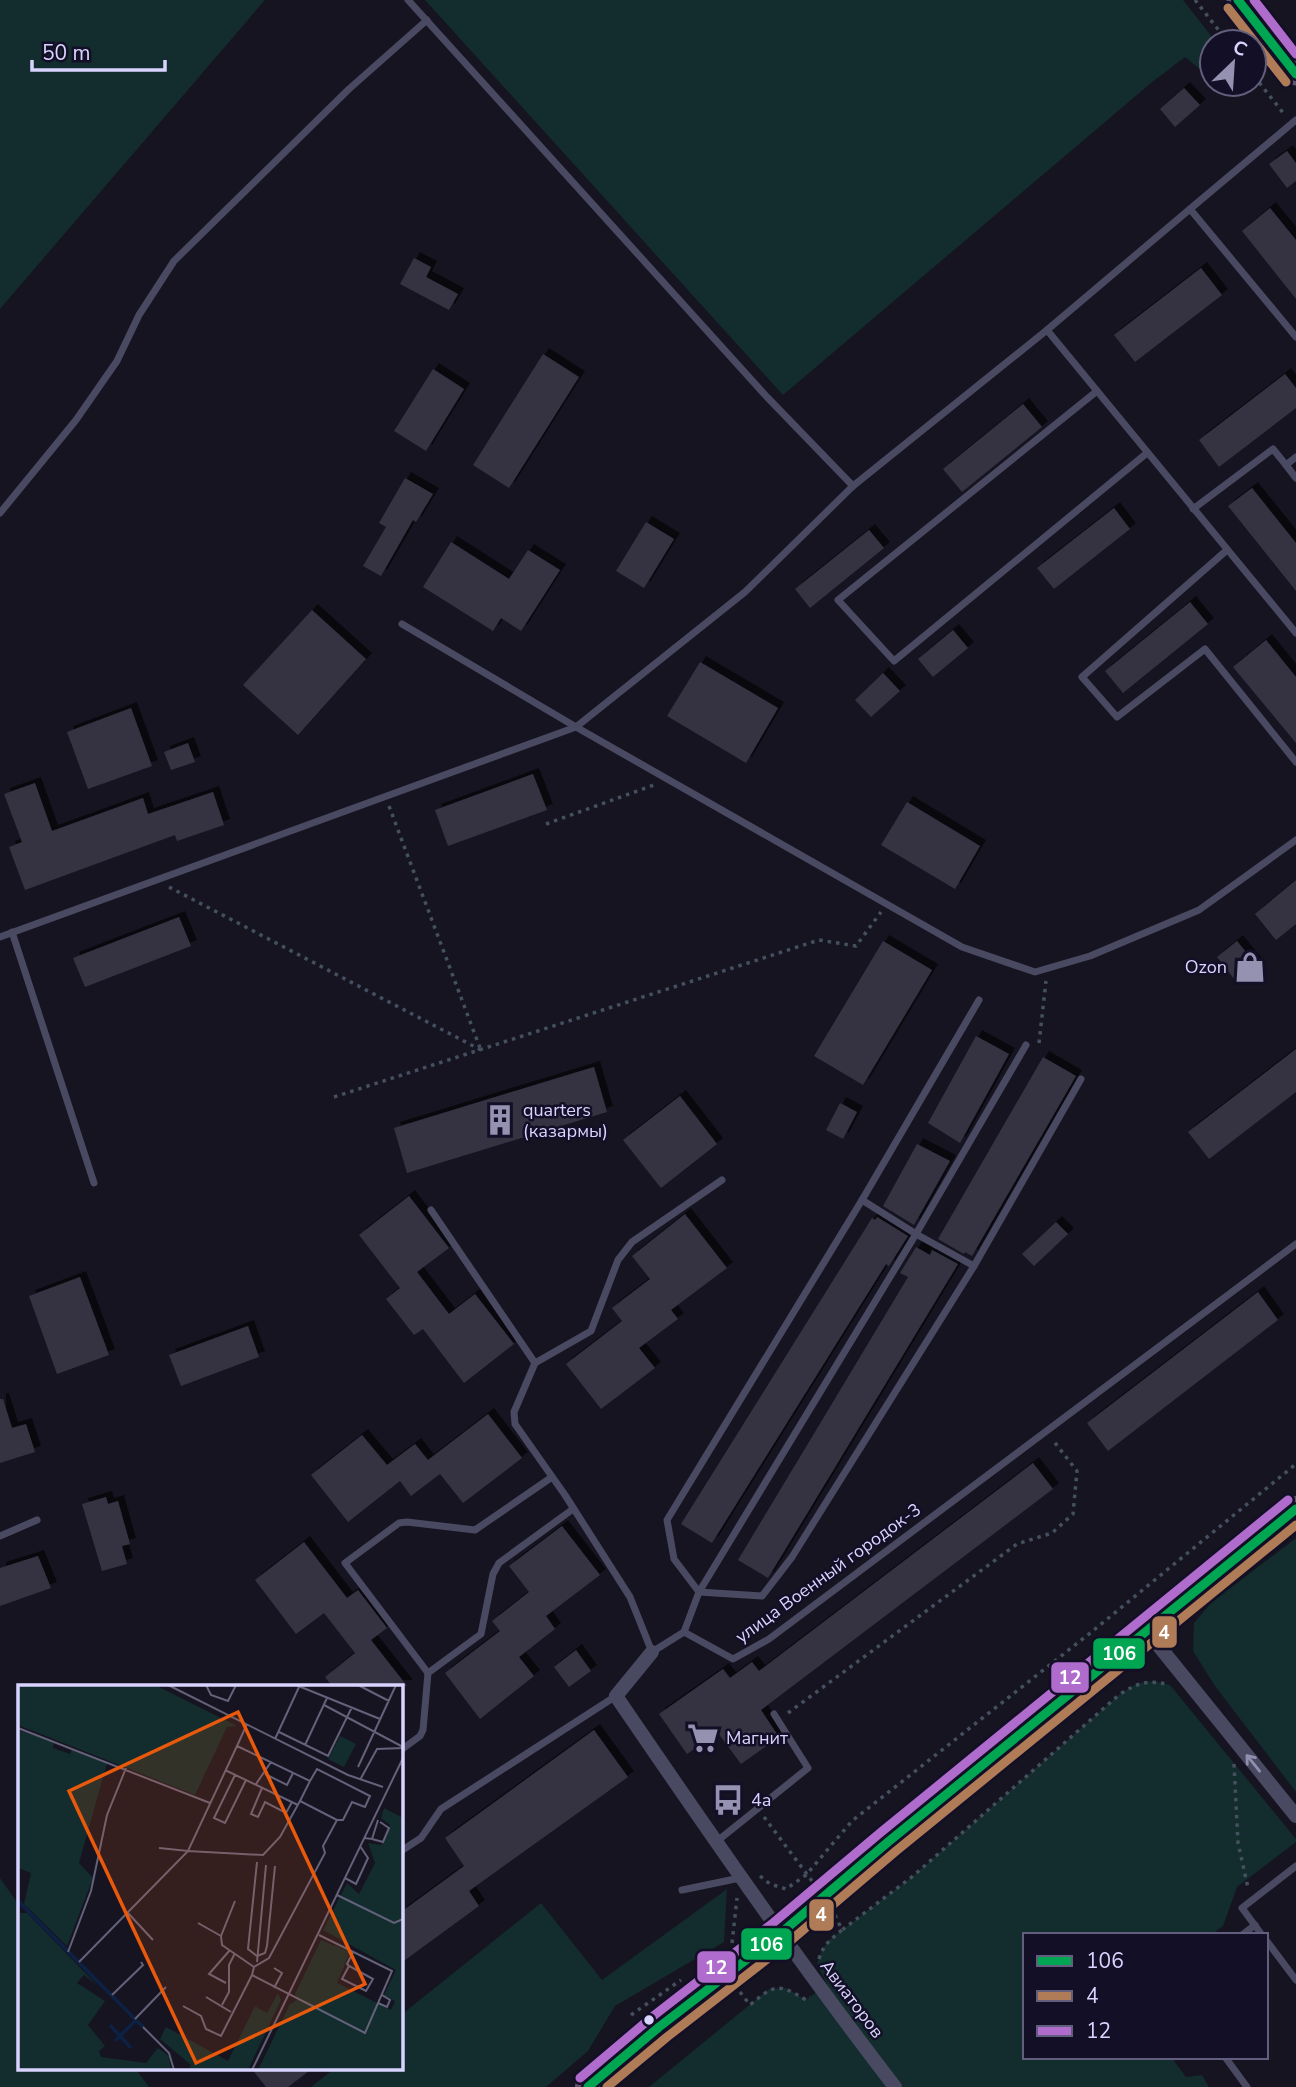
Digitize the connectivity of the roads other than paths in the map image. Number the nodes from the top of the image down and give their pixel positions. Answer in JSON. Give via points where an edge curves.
{"nodes":[{"id":1,"x":408,"y":0,"type":"edge"},
{"id":2,"x":1238,"y":0,"type":"edge"},
{"id":3,"x":427,"y":20,"type":"junction"},
{"id":4,"x":1296,"y":74,"type":"edge"},
{"id":5,"x":1293,"y":120,"type":"edge"},
{"id":6,"x":1190,"y":209,"type":"junction"},
{"id":7,"x":1047,"y":330,"type":"junction"},
{"id":8,"x":1296,"y":337,"type":"edge"},
{"id":9,"x":1097,"y":391,"type":"junction"},
{"id":10,"x":1147,"y":453,"type":"junction"},
{"id":11,"x":1296,"y":457,"type":"edge"},
{"id":12,"x":1286,"y":465,"type":"junction"},
{"id":13,"x":1296,"y":478,"type":"edge"},
{"id":14,"x":853,"y":486,"type":"junction"},
{"id":15,"x":1194,"y":509,"type":"junction"},
{"id":16,"x":0,"y":513,"type":"edge"},
{"id":17,"x":1227,"y":550,"type":"junction"},
{"id":18,"x":402,"y":624,"type":"dead end"},
{"id":19,"x":1296,"y":633,"type":"edge"},
{"id":20,"x":576,"y":727,"type":"junction"},
{"id":21,"x":1296,"y":762,"type":"edge"},
{"id":22,"x":1296,"y":840,"type":"edge"},
{"id":23,"x":12,"y":932,"type":"junction"},
{"id":24,"x":0,"y":937,"type":"edge"},
{"id":25,"x":979,"y":1000,"type":"dead end"},
{"id":26,"x":1026,"y":1045,"type":"dead end"},
{"id":27,"x":1081,"y":1079,"type":"dead end"},
{"id":28,"x":722,"y":1180,"type":"dead end"},
{"id":29,"x":94,"y":1184,"type":"dead end"},
{"id":30,"x":862,"y":1200,"type":"junction"},
{"id":31,"x":431,"y":1210,"type":"dead end"},
{"id":32,"x":916,"y":1234,"type":"junction"},
{"id":33,"x":1296,"y":1244,"type":"edge"},
{"id":34,"x":974,"y":1266,"type":"junction"},
{"id":35,"x":536,"y":1363,"type":"junction"},
{"id":36,"x":552,"y":1477,"type":"junction"},
{"id":37,"x":573,"y":1509,"type":"junction"},
{"id":38,"x":1296,"y":1509,"type":"edge"},
{"id":39,"x":37,"y":1521,"type":"dead end"},
{"id":40,"x":0,"y":1536,"type":"edge"},
{"id":41,"x":699,"y":1592,"type":"junction"},
{"id":42,"x":1146,"y":1630,"type":"junction"},
{"id":43,"x":684,"y":1632,"type":"junction"},
{"id":44,"x":652,"y":1652,"type":"junction"},
{"id":45,"x":428,"y":1673,"type":"junction"},
{"id":46,"x":616,"y":1696,"type":"junction"},
{"id":47,"x":776,"y":1718,"type":"road end"},
{"id":48,"x":402,"y":1749,"type":"edge"},
{"id":49,"x":1296,"y":1816,"type":"edge"},
{"id":50,"x":716,"y":1842,"type":"junction"},
{"id":51,"x":402,"y":1850,"type":"edge"},
{"id":52,"x":1296,"y":1866,"type":"edge"},
{"id":53,"x":743,"y":1881,"type":"junction"},
{"id":54,"x":682,"y":1891,"type":"dead end"},
{"id":55,"x":1255,"y":1925,"type":"junction"},
{"id":56,"x":781,"y":1933,"type":"junction"},
{"id":57,"x":1245,"y":1933,"type":"edge"},
{"id":58,"x":1261,"y":1933,"type":"edge"},
{"id":59,"x":1268,"y":1943,"type":"edge"},
{"id":60,"x":1296,"y":1980,"type":"edge"},
{"id":61,"x":1226,"y":2059,"type":"edge"},
{"id":62,"x":588,"y":2087,"type":"edge"},
{"id":63,"x":894,"y":2087,"type":"edge"},
{"id":64,"x":1247,"y":2087,"type":"edge"}],
"edges":[{"from":1,"to":3,"type":"lane"},
{"from":2,"to":4,"type":"main road"},
{"from":3,"to":14,"type":"lane"},
{"from":3,"to":16,"type":"lane","via":[[348,89],[174,261],[139,315],[117,361]]},
{"from":5,"to":6,"type":"lane"},
{"from":6,"to":7,"type":"lane"},
{"from":6,"to":8,"type":"lane"},
{"from":7,"to":9,"type":"lane"},
{"from":7,"to":14,"type":"lane"},
{"from":9,"to":10,"type":"lane"},
{"from":9,"to":10,"type":"lane","via":[[838,600],[894,661]]},
{"from":10,"to":15,"type":"lane"},
{"from":11,"to":12,"type":"lane"},
{"from":12,"to":13,"type":"lane"},
{"from":12,"to":15,"type":"lane","via":[[1273,449]]},
{"from":14,"to":20,"type":"lane","via":[[745,592]]},
{"from":15,"to":17,"type":"lane"},
{"from":17,"to":19,"type":"lane"},
{"from":17,"to":21,"type":"lane","via":[[1082,677],[1118,717],[1205,649]]},
{"from":18,"to":20,"type":"lane"},
{"from":20,"to":22,"type":"lane","via":[[962,947],[1035,972],[1090,956],[1199,910]]},
{"from":20,"to":23,"type":"lane"},
{"from":23,"to":24,"type":"lane"},
{"from":23,"to":29,"type":"lane"},
{"from":25,"to":30,"type":"lane"},
{"from":26,"to":32,"type":"lane"},
{"from":27,"to":34,"type":"lane"},
{"from":28,"to":35,"type":"lane","via":[[632,1242],[618,1259],[590,1331]]},
{"from":30,"to":32,"type":"lane"},
{"from":30,"to":41,"type":"lane","via":[[667,1520],[674,1559]]},
{"from":31,"to":35,"type":"lane"},
{"from":32,"to":34,"type":"lane"},
{"from":32,"to":41,"type":"lane"},
{"from":33,"to":43,"type":"lane","name":"улица Военный городок-3","via":[[769,1639],[733,1659]]},
{"from":34,"to":41,"type":"lane","via":[[792,1558],[762,1596]]},
{"from":35,"to":36,"type":"lane","via":[[514,1412],[515,1424]]},
{"from":36,"to":37,"type":"lane"},
{"from":36,"to":45,"type":"lane","via":[[475,1531],[399,1523],[345,1563]]},
{"from":37,"to":44,"type":"lane","via":[[630,1597]]},
{"from":37,"to":45,"type":"lane","via":[[499,1563],[481,1634]]},
{"from":38,"to":42,"type":"highway"},
{"from":39,"to":40,"type":"lane"},
{"from":41,"to":43,"type":"lane"},
{"from":49,"to":42,"type":"street","one_way":true},
{"from":42,"to":56,"type":"highway"},
{"from":43,"to":44,"type":"lane"},
{"from":44,"to":46,"type":"street"},
{"from":45,"to":48,"type":"lane","via":[[423,1730]]},
{"from":46,"to":50,"type":"street","name":"Авиаторов"},
{"from":46,"to":51,"type":"lane","via":[[441,1809],[421,1838]]},
{"from":47,"to":50,"type":"lane","via":[[808,1768]]},
{"from":50,"to":53,"type":"street","name":"Авиаторов"},
{"from":52,"to":55,"type":"lane","via":[[1242,1908]]},
{"from":53,"to":54,"type":"lane"},
{"from":53,"to":56,"type":"street","name":"Авиаторов"},
{"from":55,"to":57,"type":"lane"},
{"from":55,"to":58,"type":"lane"},
{"from":56,"to":62,"type":"highway"},
{"from":56,"to":63,"type":"street","name":"Авиаторов"},
{"from":59,"to":60,"type":"lane"},
{"from":61,"to":64,"type":"lane"}]}
